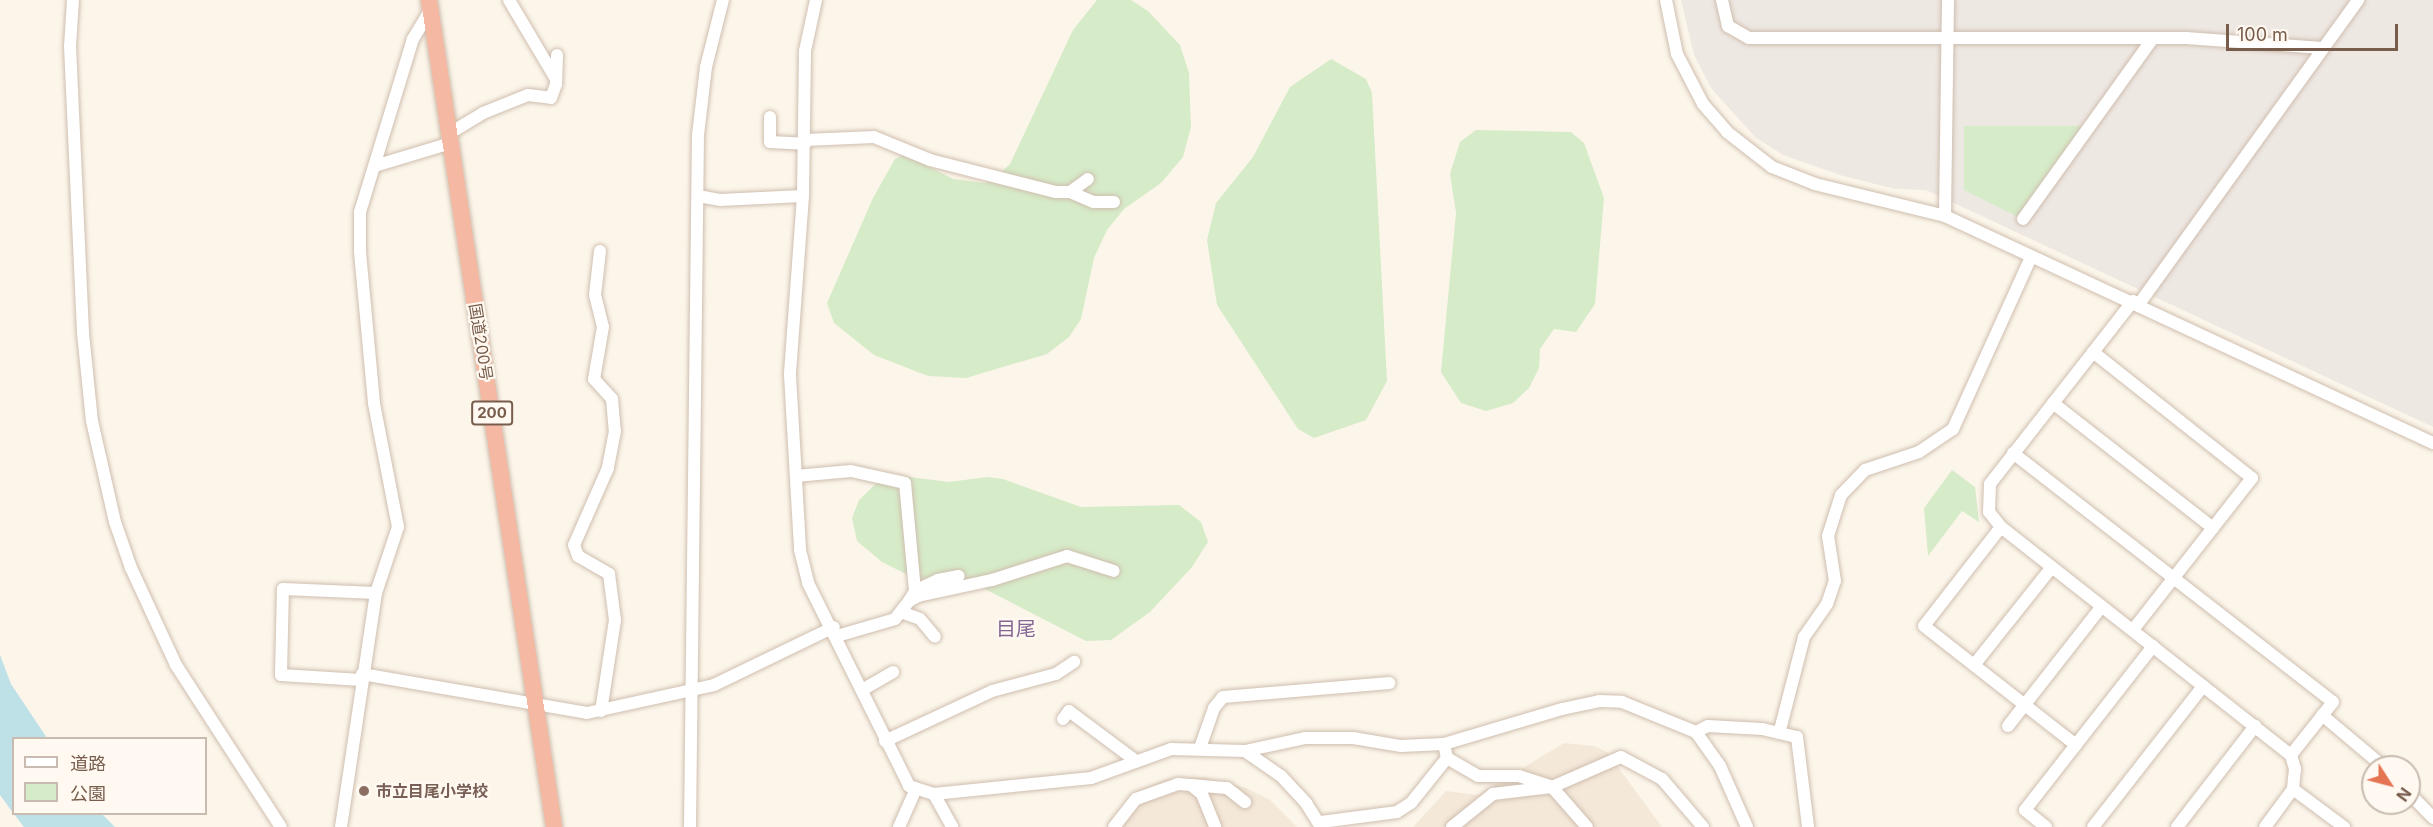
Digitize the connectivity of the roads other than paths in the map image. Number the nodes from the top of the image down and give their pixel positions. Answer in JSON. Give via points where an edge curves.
{"nodes":[{"id":1,"x":73,"y":0,"type":"edge"},
{"id":2,"x":509,"y":0,"type":"edge"},
{"id":3,"x":723,"y":0,"type":"edge"},
{"id":4,"x":816,"y":0,"type":"edge"},
{"id":5,"x":1666,"y":0,"type":"edge"},
{"id":6,"x":1722,"y":0,"type":"edge"},
{"id":7,"x":1948,"y":0,"type":"edge"},
{"id":8,"x":2358,"y":0,"type":"edge"},
{"id":9,"x":430,"y":6,"type":"edge"},
{"id":10,"x":2153,"y":38,"type":"junction"},
{"id":11,"x":1948,"y":39,"type":"junction"},
{"id":12,"x":2323,"y":48,"type":"junction"},
{"id":13,"x":557,"y":56,"type":"dead end"},
{"id":14,"x":557,"y":81,"type":"junction"},
{"id":15,"x":770,"y":117,"type":"dead end"},
{"id":16,"x":450,"y":138,"type":"junction"},
{"id":17,"x":805,"y":142,"type":"junction"},
{"id":18,"x":378,"y":165,"type":"junction"},
{"id":19,"x":1088,"y":179,"type":"dead end"},
{"id":20,"x":1070,"y":192,"type":"junction"},
{"id":21,"x":698,"y":196,"type":"junction"},
{"id":22,"x":803,"y":196,"type":"junction"},
{"id":23,"x":1114,"y":201,"type":"dead end"},
{"id":24,"x":1945,"y":216,"type":"junction"},
{"id":25,"x":2024,"y":219,"type":"dead end"},
{"id":26,"x":600,"y":251,"type":"dead end"},
{"id":27,"x":2031,"y":257,"type":"junction"},
{"id":28,"x":2136,"y":303,"type":"junction"},
{"id":29,"x":2093,"y":352,"type":"junction"},
{"id":30,"x":2053,"y":403,"type":"junction"},
{"id":31,"x":2433,"y":443,"type":"edge"},
{"id":32,"x":2013,"y":453,"type":"junction"},
{"id":33,"x":796,"y":476,"type":"junction"},
{"id":34,"x":2001,"y":527,"type":"junction"},
{"id":35,"x":2213,"y":528,"type":"junction"},
{"id":36,"x":2052,"y":567,"type":"junction"},
{"id":37,"x":1114,"y":571,"type":"dead end"},
{"id":38,"x":959,"y":576,"type":"dead end"},
{"id":39,"x":2173,"y":579,"type":"junction"},
{"id":40,"x":376,"y":593,"type":"junction"},
{"id":41,"x":912,"y":596,"type":"junction"},
{"id":42,"x":2102,"y":606,"type":"junction"},
{"id":43,"x":901,"y":612,"type":"junction"},
{"id":44,"x":2133,"y":630,"type":"junction"},
{"id":45,"x":835,"y":632,"type":"junction"},
{"id":46,"x":935,"y":637,"type":"dead end"},
{"id":47,"x":2153,"y":646,"type":"junction"},
{"id":48,"x":1074,"y":662,"type":"dead end"},
{"id":49,"x":1974,"y":665,"type":"junction"},
{"id":50,"x":893,"y":672,"type":"dead end"},
{"id":51,"x":361,"y":677,"type":"junction"},
{"id":52,"x":1389,"y":683,"type":"dead end"},
{"id":53,"x":2204,"y":686,"type":"junction"},
{"id":54,"x":691,"y":690,"type":"junction"},
{"id":55,"x":862,"y":690,"type":"junction"},
{"id":56,"x":2025,"y":705,"type":"junction"},
{"id":57,"x":535,"y":707,"type":"junction"},
{"id":58,"x":601,"y":711,"type":"junction"},
{"id":59,"x":2322,"y":716,"type":"junction"},
{"id":60,"x":1063,"y":719,"type":"dead end"},
{"id":61,"x":2008,"y":726,"type":"dead end"},
{"id":62,"x":2255,"y":726,"type":"junction"},
{"id":63,"x":1780,"y":730,"type":"junction"},
{"id":64,"x":1696,"y":732,"type":"junction"},
{"id":65,"x":885,"y":741,"type":"junction"},
{"id":66,"x":1444,"y":744,"type":"junction"},
{"id":67,"x":2076,"y":744,"type":"junction"},
{"id":68,"x":1200,"y":748,"type":"junction"},
{"id":69,"x":1245,"y":751,"type":"junction"},
{"id":70,"x":2291,"y":755,"type":"junction"},
{"id":71,"x":2369,"y":755,"type":"edge"},
{"id":72,"x":1447,"y":758,"type":"junction"},
{"id":73,"x":1136,"y":761,"type":"junction"},
{"id":74,"x":1191,"y":785,"type":"junction"},
{"id":75,"x":1552,"y":787,"type":"junction"},
{"id":76,"x":2293,"y":789,"type":"junction"},
{"id":77,"x":915,"y":791,"type":"junction"},
{"id":78,"x":934,"y":794,"type":"junction"},
{"id":79,"x":1245,"y":802,"type":"dead end"},
{"id":80,"x":551,"y":805,"type":"junction"},
{"id":81,"x":2421,"y":806,"type":"edge"},
{"id":82,"x":2433,"y":818,"type":"edge"},
{"id":83,"x":1321,"y":825,"type":"edge"},
{"id":84,"x":281,"y":827,"type":"edge"},
{"id":85,"x":341,"y":827,"type":"edge"},
{"id":86,"x":544,"y":827,"type":"edge"},
{"id":87,"x":555,"y":827,"type":"edge"},
{"id":88,"x":690,"y":827,"type":"edge"},
{"id":89,"x":899,"y":827,"type":"edge"},
{"id":90,"x":952,"y":827,"type":"edge"},
{"id":91,"x":1114,"y":827,"type":"edge"},
{"id":92,"x":1215,"y":827,"type":"edge"},
{"id":93,"x":1452,"y":827,"type":"edge"},
{"id":94,"x":1587,"y":827,"type":"edge"},
{"id":95,"x":1703,"y":827,"type":"edge"},
{"id":96,"x":1747,"y":827,"type":"edge"},
{"id":97,"x":1808,"y":827,"type":"edge"},
{"id":98,"x":2046,"y":827,"type":"edge"},
{"id":99,"x":2093,"y":827,"type":"edge"},
{"id":100,"x":2177,"y":827,"type":"edge"},
{"id":101,"x":2265,"y":827,"type":"edge"},
{"id":102,"x":2344,"y":827,"type":"edge"}],
"edges":[{"from":1,"to":84,"type":"street","via":[[70,46],[83,333],[93,420],[115,522],[131,568],[176,665]]},
{"from":2,"to":14,"type":"street"},
{"from":3,"to":21,"type":"street","via":[[700,100]]},
{"from":4,"to":17,"type":"street","via":[[806,51]]},
{"from":5,"to":24,"type":"street","via":[[1677,54],[1688,77],[1703,104],[1749,151],[1772,167],[1815,184]]},
{"from":6,"to":11,"type":"street","via":[[1728,26],[1749,38]]},
{"from":7,"to":11,"type":"street"},
{"from":8,"to":12,"type":"street"},
{"from":9,"to":16,"type":"highway","name":"国道200号","number":"200"},
{"from":9,"to":18,"type":"street","via":[[413,39]]},
{"from":10,"to":11,"type":"street"},
{"from":10,"to":12,"type":"street"},
{"from":10,"to":25,"type":"street"},
{"from":11,"to":24,"type":"street"},
{"from":12,"to":28,"type":"street"},
{"from":13,"to":14,"type":"street"},
{"from":14,"to":16,"type":"street","via":[[551,98],[528,95],[483,113]]},
{"from":15,"to":17,"type":"street","via":[[770,142]]},
{"from":16,"to":18,"type":"street"},
{"from":16,"to":57,"type":"highway","name":"国道200号","number":"200"},
{"from":17,"to":20,"type":"street","via":[[874,137],[930,160]]},
{"from":17,"to":22,"type":"street"},
{"from":18,"to":40,"type":"street","via":[[360,212],[360,251],[374,403],[398,526]]},
{"from":19,"to":20,"type":"street"},
{"from":20,"to":23,"type":"street","via":[[1094,201]]},
{"from":21,"to":22,"type":"street","via":[[720,200]]},
{"from":21,"to":54,"type":"street"},
{"from":22,"to":33,"type":"street","via":[[790,375]]},
{"from":24,"to":27,"type":"street"},
{"from":26,"to":58,"type":"street","via":[[596,295],[603,327],[594,378],[612,399],[615,430],[608,468],[578,527],[574,545],[578,556],[609,574],[615,620]]},
{"from":27,"to":28,"type":"street"},
{"from":27,"to":63,"type":"street","via":[[1953,429],[1919,452],[1865,470],[1841,495],[1828,536],[1835,581],[1827,604],[1804,637]]},
{"from":28,"to":29,"type":"street"},
{"from":28,"to":31,"type":"street"},
{"from":29,"to":30,"type":"street"},
{"from":29,"to":35,"type":"street","via":[[2252,478]]},
{"from":30,"to":32,"type":"street"},
{"from":30,"to":35,"type":"street"},
{"from":32,"to":34,"type":"street","via":[[1987,493],[1989,512]]},
{"from":32,"to":39,"type":"street"},
{"from":33,"to":41,"type":"street","via":[[851,471],[905,483]]},
{"from":33,"to":45,"type":"street","via":[[800,550],[808,583]]},
{"from":34,"to":36,"type":"street"},
{"from":34,"to":49,"type":"street","via":[[1923,626]]},
{"from":35,"to":39,"type":"street"},
{"from":36,"to":42,"type":"street"},
{"from":36,"to":49,"type":"street"},
{"from":37,"to":41,"type":"street","via":[[1067,556]]},
{"from":38,"to":41,"type":"street","via":[[938,580]]},
{"from":39,"to":44,"type":"street"},
{"from":39,"to":59,"type":"street","via":[[2333,702]]},
{"from":40,"to":51,"type":"street"},
{"from":40,"to":51,"type":"street","via":[[283,588],[281,675]]},
{"from":41,"to":43,"type":"street"},
{"from":42,"to":44,"type":"street"},
{"from":42,"to":56,"type":"street"},
{"from":43,"to":45,"type":"street","via":[[879,627]]},
{"from":43,"to":46,"type":"street","via":[[920,619]]},
{"from":44,"to":47,"type":"street"},
{"from":45,"to":54,"type":"street","via":[[714,685]]},
{"from":45,"to":55,"type":"street"},
{"from":47,"to":53,"type":"street"},
{"from":47,"to":67,"type":"street"},
{"from":48,"to":65,"type":"street","via":[[1056,674],[992,691]]},
{"from":49,"to":56,"type":"street"},
{"from":50,"to":55,"type":"street"},
{"from":51,"to":57,"type":"street"},
{"from":51,"to":85,"type":"street","via":[[354,756]]},
{"from":52,"to":68,"type":"street","via":[[1223,697],[1214,708]]},
{"from":53,"to":62,"type":"street"},
{"from":53,"to":99,"type":"street"},
{"from":54,"to":58,"type":"street"},
{"from":54,"to":88,"type":"street"},
{"from":55,"to":65,"type":"street"},
{"from":56,"to":61,"type":"street"},
{"from":56,"to":67,"type":"street"},
{"from":57,"to":58,"type":"street"},
{"from":57,"to":80,"type":"highway","name":"国道200号","number":"200"},
{"from":59,"to":70,"type":"street"},
{"from":59,"to":71,"type":"street"},
{"from":60,"to":73,"type":"street","via":[[1069,711]]},
{"from":62,"to":70,"type":"street"},
{"from":62,"to":100,"type":"street"},
{"from":63,"to":64,"type":"street","via":[[1708,726]]},
{"from":63,"to":97,"type":"street","via":[[1797,737]]},
{"from":64,"to":66,"type":"street","via":[[1622,702],[1599,701]]},
{"from":64,"to":96,"type":"street","via":[[1720,766]]},
{"from":65,"to":77,"type":"street","via":[[901,776]]},
{"from":66,"to":69,"type":"street","via":[[1401,746],[1353,738],[1305,738]]},
{"from":66,"to":72,"type":"street"},
{"from":67,"to":98,"type":"street","via":[[2025,810]]},
{"from":68,"to":69,"type":"street"},
{"from":68,"to":73,"type":"street","via":[[1171,749]]},
{"from":69,"to":83,"type":"street","via":[[1281,776]]},
{"from":70,"to":76,"type":"street","via":[[2295,769]]},
{"from":72,"to":75,"type":"street","via":[[1478,776],[1520,776]]},
{"from":72,"to":83,"type":"street","via":[[1412,803],[1397,812]]},
{"from":73,"to":78,"type":"street","via":[[1091,778]]},
{"from":74,"to":79,"type":"street","via":[[1227,788]]},
{"from":74,"to":91,"type":"street","via":[[1147,792],[1136,799]]},
{"from":74,"to":92,"type":"street","via":[[1206,799]]},
{"from":75,"to":93,"type":"street","via":[[1493,794]]},
{"from":75,"to":94,"type":"street"},
{"from":75,"to":95,"type":"street","via":[[1621,757],[1662,779]]},
{"from":76,"to":101,"type":"street"},
{"from":76,"to":102,"type":"street"},
{"from":77,"to":78,"type":"street"},
{"from":77,"to":89,"type":"street"},
{"from":78,"to":90,"type":"street"},
{"from":80,"to":86,"type":"street"},
{"from":80,"to":87,"type":"highway","name":"国道200号","number":"200"},
{"from":81,"to":82,"type":"street"}]}
